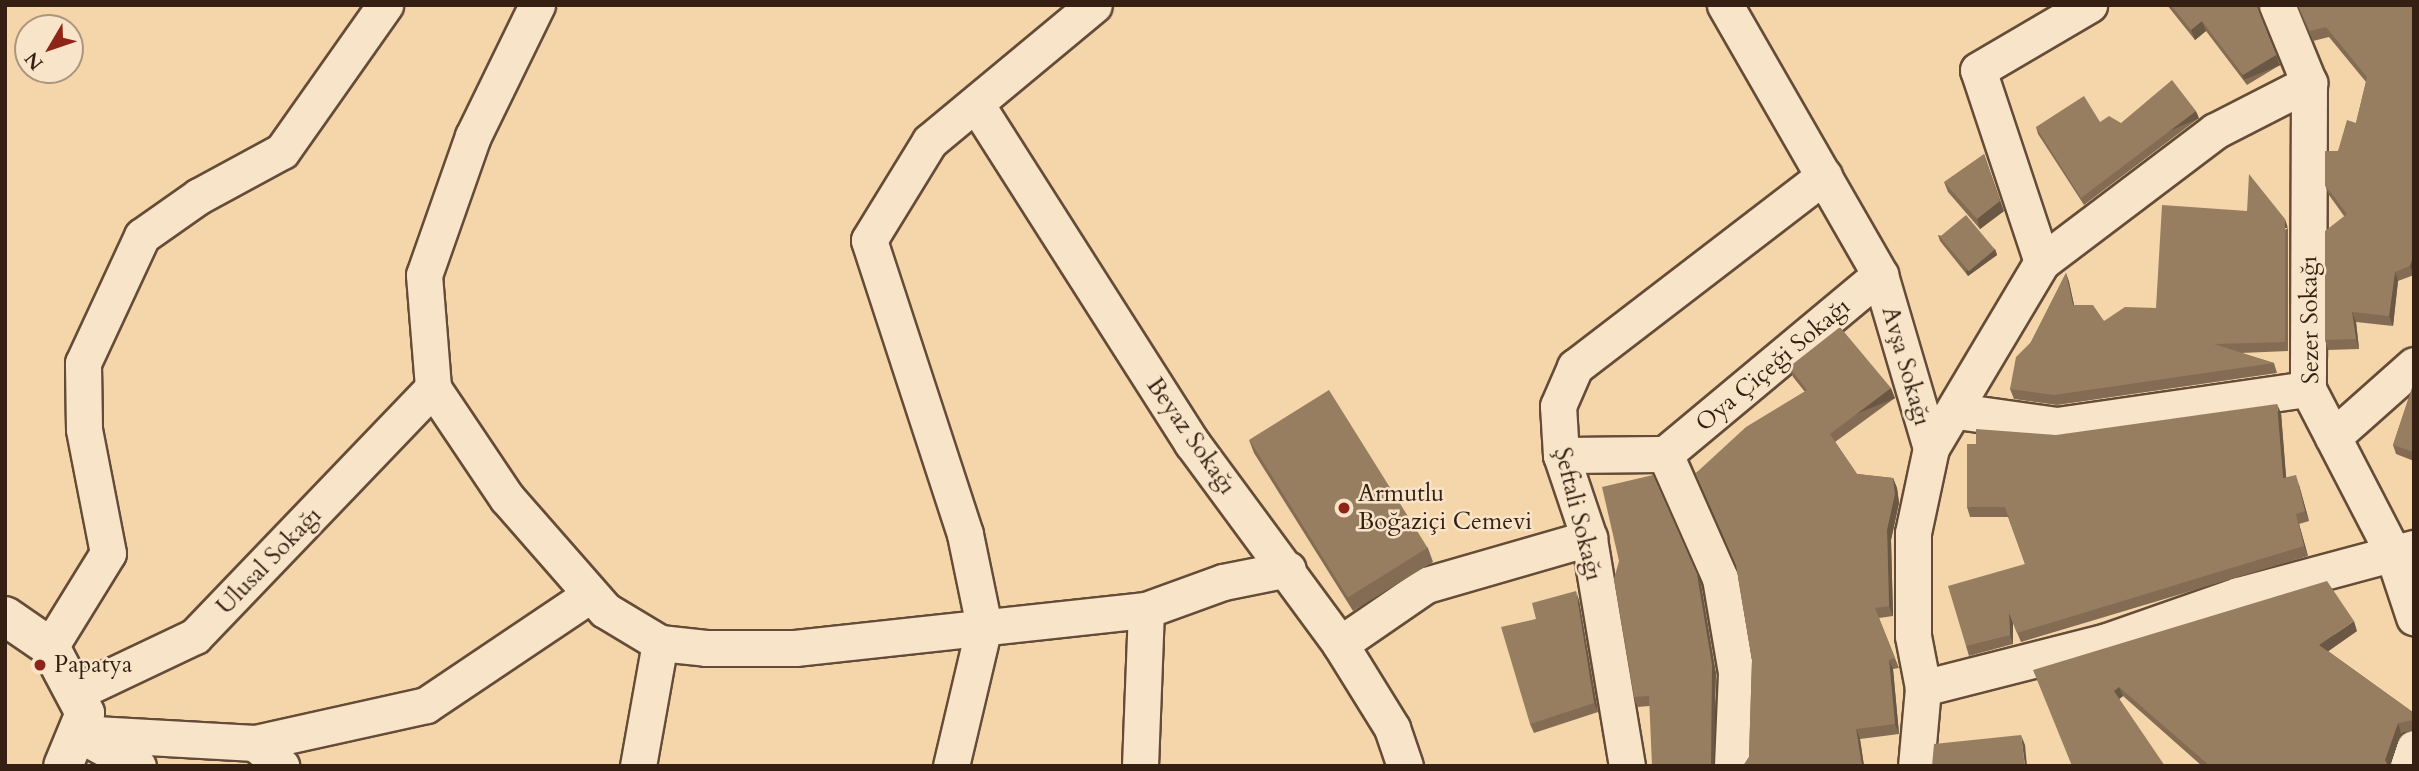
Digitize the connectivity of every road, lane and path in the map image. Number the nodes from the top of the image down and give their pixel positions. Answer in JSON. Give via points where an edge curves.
{"nodes":[{"id":1,"x":385,"y":5,"type":"edge"},
{"id":2,"x":537,"y":5,"type":"edge"},
{"id":3,"x":1094,"y":5,"type":"edge"},
{"id":4,"x":1725,"y":5,"type":"edge"},
{"id":5,"x":2089,"y":5,"type":"edge"},
{"id":6,"x":2277,"y":5,"type":"edge"},
{"id":7,"x":2309,"y":83,"type":"junction"},
{"id":8,"x":976,"y":104,"type":"junction"},
{"id":9,"x":1824,"y":176,"type":"junction"},
{"id":10,"x":2042,"y":262,"type":"junction"},
{"id":11,"x":1880,"y":275,"type":"junction"},
{"id":12,"x":2414,"y":365,"type":"edge"},
{"id":13,"x":433,"y":388,"type":"junction"},
{"id":14,"x":2308,"y":389,"type":"junction"},
{"id":15,"x":1956,"y":411,"type":"junction"},
{"id":16,"x":2333,"y":437,"type":"junction"},
{"id":17,"x":1931,"y":448,"type":"junction"},
{"id":18,"x":1665,"y":454,"type":"junction"},
{"id":19,"x":1560,"y":455,"type":"junction"},
{"id":20,"x":1588,"y":538,"type":"junction"},
{"id":21,"x":2403,"y":549,"type":"edge"},
{"id":22,"x":1288,"y":569,"type":"junction"},
{"id":23,"x":590,"y":595,"type":"junction"},
{"id":24,"x":1146,"y":610,"type":"junction"},
{"id":25,"x":5,"y":616,"type":"edge"},
{"id":26,"x":2414,"y":617,"type":"edge"},
{"id":27,"x":984,"y":626,"type":"junction"},
{"id":28,"x":660,"y":643,"type":"junction"},
{"id":29,"x":1340,"y":644,"type":"junction"},
{"id":30,"x":50,"y":648,"type":"junction"},
{"id":31,"x":1923,"y":688,"type":"junction"},
{"id":32,"x":75,"y":693,"type":"junction"},
{"id":33,"x":255,"y":743,"type":"junction"},
{"id":34,"x":2414,"y":748,"type":"edge"},
{"id":35,"x":70,"y":750,"type":"edge"},
{"id":36,"x":138,"y":766,"type":"edge"},
{"id":37,"x":281,"y":766,"type":"edge"},
{"id":38,"x":638,"y":766,"type":"edge"},
{"id":39,"x":951,"y":766,"type":"edge"},
{"id":40,"x":1140,"y":766,"type":"edge"},
{"id":41,"x":1405,"y":766,"type":"edge"},
{"id":42,"x":1627,"y":766,"type":"edge"},
{"id":43,"x":1732,"y":766,"type":"edge"},
{"id":44,"x":1916,"y":766,"type":"edge"},
{"id":45,"x":2408,"y":766,"type":"edge"}],
"edges":[{"from":1,"to":30,"type":"street","via":[[282,151],[199,196],[142,236],[83,363],[84,429],[108,553]]},
{"from":2,"to":13,"type":"street","via":[[473,136],[424,275]]},
{"from":3,"to":8,"type":"street"},
{"from":4,"to":9,"type":"street","name":"Avşa Sokağı"},
{"from":5,"to":10,"type":"street","via":[[1978,69]]},
{"from":6,"to":7,"type":"street","name":"Sezer Sokağı"},
{"from":7,"to":10,"type":"street","via":[[2215,131]]},
{"from":7,"to":14,"type":"street","name":"Sezer Sokağı"},
{"from":8,"to":22,"type":"street","name":"Beyaz Sokağı","via":[[1192,443]]},
{"from":8,"to":27,"type":"street","via":[[930,141],[870,240],[965,534]]},
{"from":9,"to":11,"type":"street","name":"Avşa Sokağı"},
{"from":9,"to":19,"type":"street","name":"Şeftali Sokağı","via":[[1575,367],[1558,406]]},
{"from":10,"to":15,"type":"street"},
{"from":11,"to":17,"type":"street","name":"Avşa Sokağı"},
{"from":11,"to":18,"type":"street","name":"Oya Çiçeği Sokağı"},
{"from":12,"to":16,"type":"street"},
{"from":13,"to":23,"type":"street","via":[[507,498]]},
{"from":13,"to":32,"type":"street","name":"Ulusal Sokağı","via":[[195,636]]},
{"from":14,"to":15,"type":"street","via":[[2057,425]]},
{"from":14,"to":16,"type":"street","name":"Sezer Sokağı"},
{"from":15,"to":17,"type":"street"},
{"from":16,"to":21,"type":"street","name":"Sezer Sokağı"},
{"from":17,"to":31,"type":"street","name":"Avşa Sokağı","via":[[1913,533],[1913,636]]},
{"from":18,"to":19,"type":"street"},
{"from":18,"to":43,"type":"street","via":[[1720,578],[1736,673]]},
{"from":19,"to":20,"type":"street","name":"Şeftali Sokağı"},
{"from":20,"to":29,"type":"street","via":[[1426,585]]},
{"from":20,"to":42,"type":"street","name":"Şeftali Sokağı"},
{"from":21,"to":26,"type":"street","name":"Sezer Sokağı"},
{"from":21,"to":31,"type":"street","via":[[2104,642]]},
{"from":22,"to":24,"type":"street","via":[[1223,582]]},
{"from":22,"to":29,"type":"street","name":"Beyaz Sokağı"},
{"from":23,"to":28,"type":"street"},
{"from":23,"to":33,"type":"street","via":[[426,705]]},
{"from":24,"to":27,"type":"street"},
{"from":24,"to":40,"type":"street"},
{"from":25,"to":30,"type":"main road"},
{"from":27,"to":28,"type":"street","via":[[795,648]]},
{"from":27,"to":39,"type":"street"},
{"from":28,"to":38,"type":"street"},
{"from":29,"to":41,"type":"street","name":"Beyaz Sokağı","via":[[1392,728]]},
{"from":30,"to":32,"type":"main road"},
{"from":31,"to":44,"type":"street","name":"Avşa Sokağı"},
{"from":32,"to":35,"type":"main road","via":[[85,713]]},
{"from":33,"to":35,"type":"street"},
{"from":33,"to":37,"type":"street"},
{"from":34,"to":45,"type":"street"},
{"from":35,"to":36,"type":"street"}]}
